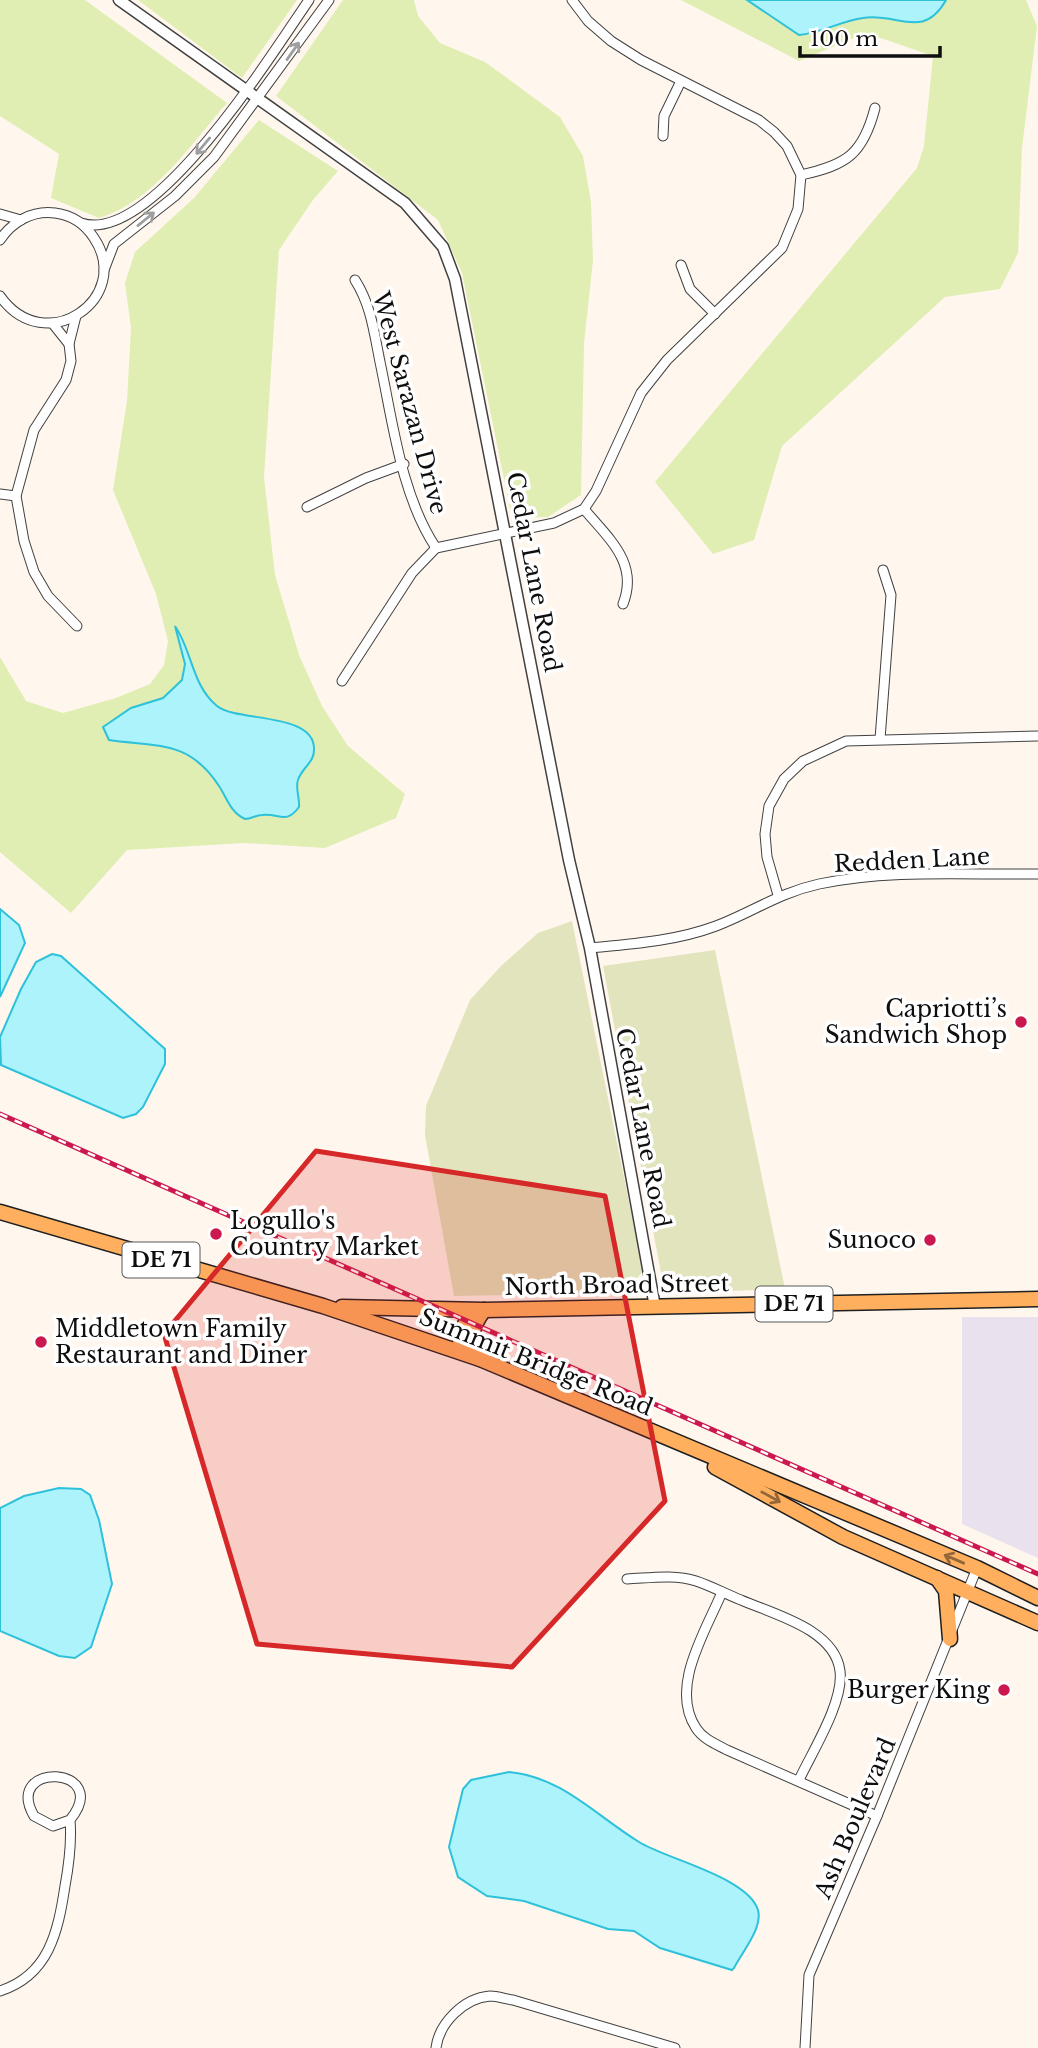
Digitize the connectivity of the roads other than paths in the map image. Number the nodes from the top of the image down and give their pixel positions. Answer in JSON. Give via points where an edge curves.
{"nodes":[{"id":1,"x":118,"y":0,"type":"edge"},
{"id":2,"x":309,"y":0,"type":"edge"},
{"id":3,"x":329,"y":0,"type":"edge"},
{"id":4,"x":572,"y":0,"type":"edge"},
{"id":5,"x":681,"y":81,"type":"junction"},
{"id":6,"x":245,"y":92,"type":"junction"},
{"id":7,"x":257,"y":101,"type":"junction"},
{"id":8,"x":875,"y":108,"type":"dead end"},
{"id":9,"x":663,"y":136,"type":"dead end"},
{"id":10,"x":801,"y":175,"type":"junction"},
{"id":11,"x":0,"y":214,"type":"edge"},
{"id":12,"x":21,"y":220,"type":"junction"},
{"id":13,"x":81,"y":223,"type":"junction"},
{"id":14,"x":0,"y":225,"type":"edge"},
{"id":15,"x":1,"y":238,"type":"edge"},
{"id":16,"x":681,"y":265,"type":"dead end"},
{"id":17,"x":104,"y":270,"type":"junction"},
{"id":18,"x":355,"y":280,"type":"dead end"},
{"id":19,"x":0,"y":296,"type":"edge"},
{"id":20,"x":3,"y":304,"type":"edge"},
{"id":21,"x":715,"y":314,"type":"junction"},
{"id":22,"x":76,"y":316,"type":"junction"},
{"id":23,"x":53,"y":324,"type":"junction"},
{"id":24,"x":69,"y":344,"type":"junction"},
{"id":25,"x":404,"y":464,"type":"junction"},
{"id":26,"x":0,"y":494,"type":"edge"},
{"id":27,"x":16,"y":496,"type":"junction"},
{"id":28,"x":307,"y":507,"type":"dead end"},
{"id":29,"x":584,"y":509,"type":"junction"},
{"id":30,"x":505,"y":534,"type":"junction"},
{"id":31,"x":436,"y":548,"type":"junction"},
{"id":32,"x":883,"y":569,"type":"dead end"},
{"id":33,"x":623,"y":604,"type":"dead end"},
{"id":34,"x":77,"y":626,"type":"dead end"},
{"id":35,"x":342,"y":681,"type":"dead end"},
{"id":36,"x":1038,"y":736,"type":"edge"},
{"id":37,"x":880,"y":739,"type":"junction"},
{"id":38,"x":1038,"y":874,"type":"edge"},
{"id":39,"x":778,"y":895,"type":"junction"},
{"id":40,"x":590,"y":948,"type":"junction"},
{"id":41,"x":0,"y":1212,"type":"edge"},
{"id":42,"x":1038,"y":1299,"type":"edge"},
{"id":43,"x":323,"y":1306,"type":"junction"},
{"id":44,"x":655,"y":1307,"type":"junction"},
{"id":45,"x":478,"y":1310,"type":"junction"},
{"id":46,"x":458,"y":1351,"type":"junction"},
{"id":47,"x":480,"y":1359,"type":"junction"},
{"id":48,"x":668,"y":1441,"type":"junction"},
{"id":49,"x":977,"y":1568,"type":"junction"},
{"id":50,"x":936,"y":1577,"type":"junction"},
{"id":51,"x":628,"y":1579,"type":"dead end"},
{"id":52,"x":722,"y":1592,"type":"junction"},
{"id":53,"x":969,"y":1592,"type":"junction"},
{"id":54,"x":1038,"y":1598,"type":"edge"},
{"id":55,"x":1038,"y":1623,"type":"edge"},
{"id":56,"x":950,"y":1639,"type":"junction"},
{"id":57,"x":799,"y":1780,"type":"junction"},
{"id":58,"x":877,"y":1816,"type":"junction"},
{"id":59,"x":70,"y":1821,"type":"junction"},
{"id":60,"x":0,"y":1991,"type":"edge"},
{"id":61,"x":436,"y":2048,"type":"edge"},
{"id":62,"x":675,"y":2048,"type":"edge"},
{"id":63,"x":805,"y":2048,"type":"edge"}],
"edges":[{"from":1,"to":6,"type":"street","name":"Cedar Lane Road"},
{"from":2,"to":6,"type":"street"},
{"from":7,"to":3,"type":"street","one_way":true},
{"from":4,"to":5,"type":"street","via":[[611,41]]},
{"from":5,"to":9,"type":"street","via":[[664,116]]},
{"from":5,"to":10,"type":"street","via":[[766,126],[787,146]]},
{"from":6,"to":7,"type":"street","name":"Cedar Lane Road"},
{"from":6,"to":13,"type":"street","one_way":true,"via":[[202,149],[134,211],[103,227]]},
{"from":17,"to":7,"type":"street","one_way":true,"via":[[114,244],[197,176]]},
{"from":7,"to":30,"type":"street","name":"Cedar Lane Road","via":[[405,203],[443,247],[455,279]]},
{"from":8,"to":10,"type":"street","via":[[868,135],[846,161]]},
{"from":10,"to":21,"type":"street","via":[[798,209],[782,248]]},
{"from":11,"to":12,"type":"street"},
{"from":12,"to":13,"type":"street","via":[[47,212]]},
{"from":12,"to":15,"type":"street"},
{"from":13,"to":17,"type":"street","via":[[99,246]]},
{"from":14,"to":15,"type":"street"},
{"from":16,"to":21,"type":"street","via":[[690,289]]},
{"from":17,"to":22,"type":"street","via":[[94,299]]},
{"from":18,"to":25,"type":"street","name":"West Sarazan Drive","via":[[368,300]]},
{"from":19,"to":20,"type":"street"},
{"from":20,"to":23,"type":"street","via":[[26,320]]},
{"from":21,"to":29,"type":"street","via":[[667,360],[641,393]]},
{"from":22,"to":23,"type":"street"},
{"from":22,"to":24,"type":"street"},
{"from":23,"to":24,"type":"street"},
{"from":24,"to":27,"type":"street","via":[[66,380],[34,430]]},
{"from":25,"to":28,"type":"street"},
{"from":25,"to":31,"type":"street","name":"West Sarazan Drive","via":[[421,525]]},
{"from":26,"to":27,"type":"street"},
{"from":27,"to":34,"type":"street","via":[[34,572],[48,596]]},
{"from":29,"to":30,"type":"street","name":"West Sarazan Drive","via":[[554,523]]},
{"from":29,"to":33,"type":"street","via":[[616,546],[626,566],[630,586]]},
{"from":30,"to":31,"type":"street","name":"West Sarazan Drive"},
{"from":30,"to":40,"type":"street","name":"Cedar Lane Road"},
{"from":31,"to":35,"type":"street","via":[[412,573]]},
{"from":32,"to":37,"type":"street","via":[[891,596]]},
{"from":36,"to":37,"type":"street"},
{"from":37,"to":39,"type":"street","via":[[846,741],[826,748],[784,779],[769,806],[765,834]]},
{"from":38,"to":39,"type":"street","name":"Redden Lane","via":[[869,876]]},
{"from":39,"to":40,"type":"street","name":"Redden Lane","via":[[717,926],[676,938]]},
{"from":40,"to":44,"type":"street","name":"Cedar Lane Road"},
{"from":41,"to":43,"type":"main road","name":"Summit Bridge Road","number":"DE 71"},
{"from":42,"to":44,"type":"main road","name":"North Broad Street","number":"DE 71"},
{"from":43,"to":45,"type":"main road","name":"North Broad Street","number":"DE 71"},
{"from":43,"to":46,"type":"main road","name":"Summit Bridge Road"},
{"from":44,"to":45,"type":"main road","name":"North Broad Street","number":"DE 71"},
{"from":45,"to":46,"type":"main road","via":[[462,1330]]},
{"from":45,"to":47,"type":"main road","via":[[471,1336]]},
{"from":46,"to":47,"type":"main road","name":"Summit Bridge Road"},
{"from":47,"to":48,"type":"main road","name":"Summit Bridge Road"},
{"from":49,"to":48,"type":"main road","name":"Summit Bridge Road","one_way":true},
{"from":48,"to":50,"type":"main road","one_way":true,"via":[[842,1537]]},
{"from":49,"to":53,"type":"street","name":"Ash Boulevard"},
{"from":49,"to":54,"type":"main road","name":"Summit Bridge Road"},
{"from":50,"to":53,"type":"main road"},
{"from":50,"to":56,"type":"main road","via":[[946,1591]]},
{"from":51,"to":52,"type":"street","via":[[669,1577]]},
{"from":52,"to":57,"type":"street","via":[[687,1681],[689,1712],[705,1738]]},
{"from":52,"to":57,"type":"street","via":[[802,1625],[838,1658],[841,1674],[836,1700]]},
{"from":53,"to":55,"type":"main road"},
{"from":53,"to":56,"type":"street","name":"Ash Boulevard"},
{"from":56,"to":58,"type":"street","name":"Ash Boulevard"},
{"from":57,"to":58,"type":"street"},
{"from":58,"to":63,"type":"street","name":"Ash Boulevard","via":[[809,1975]]},
{"from":59,"to":59,"type":"street","via":[[80,1802],[72,1781],[50,1775],[37,1782],[29,1803],[34,1816],[53,1826]]},
{"from":59,"to":60,"type":"street","via":[[72,1845],[53,1946],[27,1977]]},
{"from":61,"to":62,"type":"street","via":[[449,2018],[465,2005],[489,1996]]}]}
